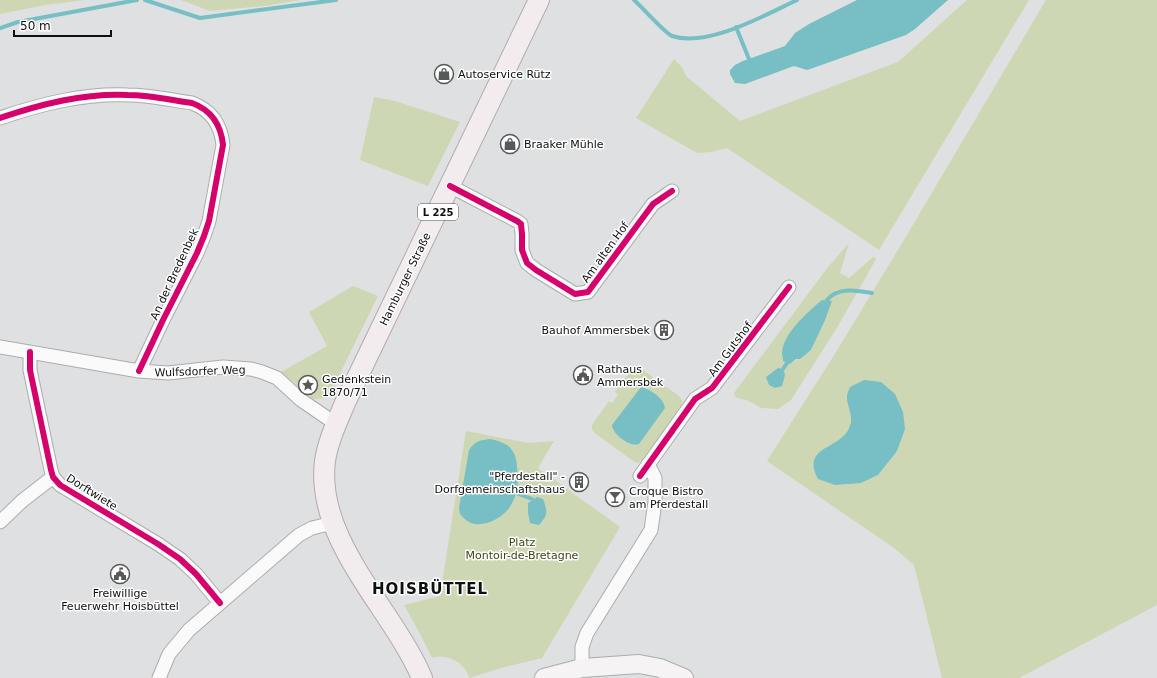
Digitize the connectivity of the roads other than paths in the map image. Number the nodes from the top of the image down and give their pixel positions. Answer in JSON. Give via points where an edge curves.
{"nodes":[{"id":1,"x":539,"y":0,"type":"edge"},
{"id":2,"x":0,"y":118,"type":"edge"},
{"id":3,"x":450,"y":186,"type":"junction"},
{"id":4,"x":672,"y":191,"type":"dead end"},
{"id":5,"x":789,"y":287,"type":"dead end"},
{"id":6,"x":0,"y":347,"type":"edge"},
{"id":7,"x":30,"y":352,"type":"junction"},
{"id":8,"x":139,"y":371,"type":"junction"},
{"id":9,"x":336,"y":424,"type":"junction"},
{"id":10,"x":648,"y":464,"type":"junction"},
{"id":11,"x":640,"y":476,"type":"dead end"},
{"id":12,"x":53,"y":477,"type":"junction"},
{"id":13,"x":0,"y":522,"type":"edge"},
{"id":14,"x":333,"y":523,"type":"junction"},
{"id":15,"x":220,"y":603,"type":"junction"},
{"id":16,"x":582,"y":668,"type":"junction"},
{"id":17,"x":159,"y":678,"type":"edge"},
{"id":18,"x":422,"y":678,"type":"edge"},
{"id":19,"x":544,"y":678,"type":"edge"},
{"id":20,"x":684,"y":678,"type":"edge"}],
"edges":[{"from":1,"to":3,"type":"main road","name":"Hamburger Straße","number":"L 225"},
{"from":2,"to":8,"type":"street","name":"An der Bredenbek","via":[[59,101],[92,96],[130,95],[201,106],[217,124],[223,145],[209,221],[197,253]]},
{"from":3,"to":4,"type":"street","name":"Am alten Hof","via":[[518,221],[521,224],[522,250],[527,263],[575,294],[588,292],[653,204]]},
{"from":3,"to":9,"type":"main road","name":"Hamburger Straße","number":"L 225"},
{"from":5,"to":10,"type":"street","name":"Am Gutshof","via":[[712,388],[695,399]]},
{"from":6,"to":7,"type":"street","name":"Wulfsdorfer Weg"},
{"from":7,"to":8,"type":"street","name":"Wulfsdorfer Weg"},
{"from":7,"to":12,"type":"street","name":"Dorftwiete","via":[[30,370]]},
{"from":8,"to":9,"type":"street","name":"Wulfsdorfer Weg","via":[[168,373],[223,367],[262,372],[283,382],[301,400]]},
{"from":9,"to":14,"type":"main road","name":"Hamburger Straße","number":"L 225","via":[[325,469],[326,495]]},
{"from":10,"to":11,"type":"street","name":"Am Gutshof"},
{"from":10,"to":16,"type":"street","via":[[655,478],[651,530],[587,633],[582,647]]},
{"from":12,"to":13,"type":"street"},
{"from":12,"to":15,"type":"street","name":"Dorftwiete","via":[[60,485],[172,552],[196,574]]},
{"from":14,"to":15,"type":"street","via":[[312,528],[299,536]]},
{"from":14,"to":18,"type":"main road","number":"L 225","via":[[366,585],[400,637]]},
{"from":15,"to":17,"type":"street","via":[[180,640],[169,654]]},
{"from":16,"to":19,"type":"street"},
{"from":16,"to":20,"type":"street","via":[[638,664],[660,668]]}]}
